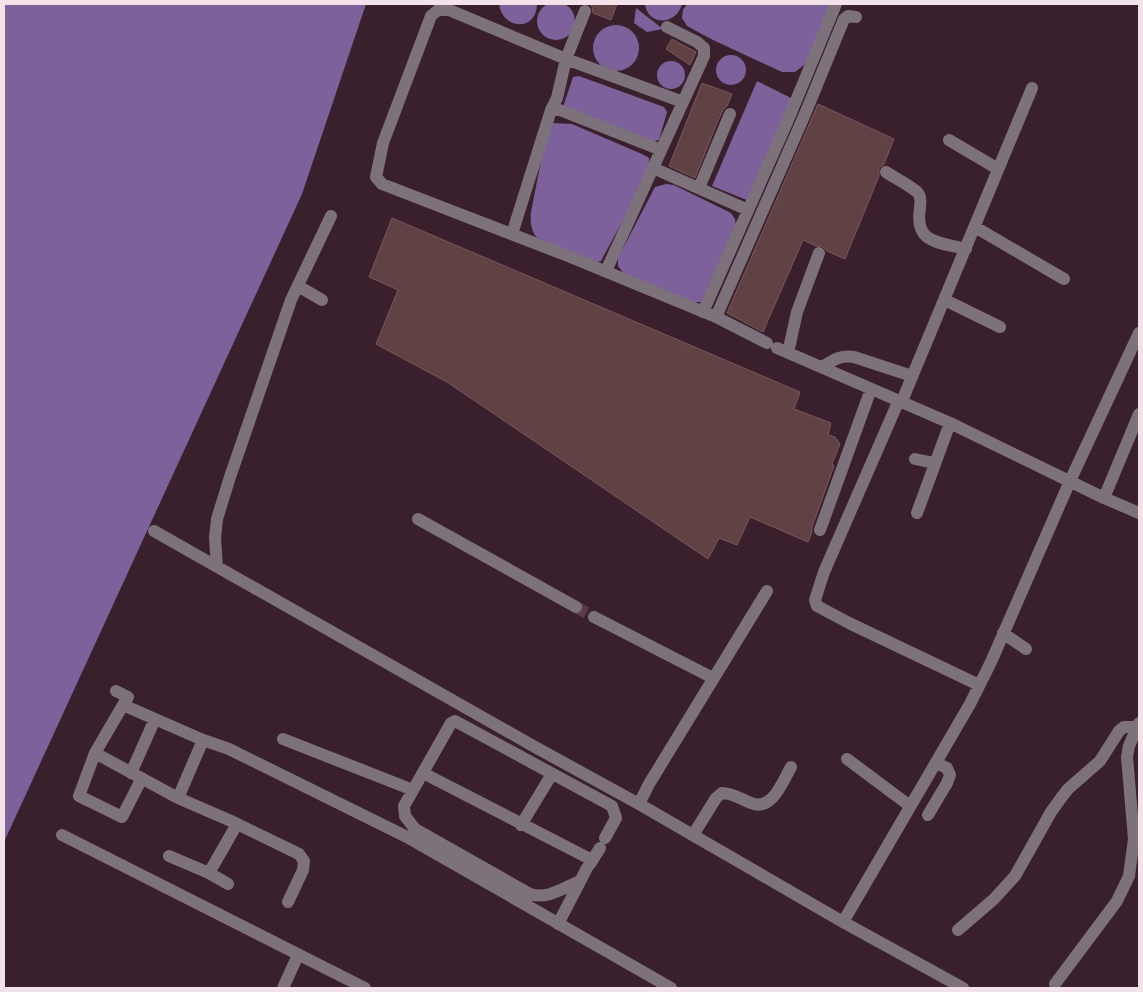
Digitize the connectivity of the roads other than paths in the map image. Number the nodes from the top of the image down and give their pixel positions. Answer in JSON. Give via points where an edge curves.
{"nodes":[{"id":1,"x":836,"y":4,"type":"edge"},
{"id":2,"x":586,"y":11,"type":"dead end"},
{"id":3,"x":856,"y":17,"type":"dead end"},
{"id":4,"x":667,"y":27,"type":"dead end"},
{"id":5,"x":566,"y":59,"type":"junction"},
{"id":6,"x":1032,"y":88,"type":"dead end"},
{"id":7,"x":683,"y":102,"type":"junction"},
{"id":8,"x":551,"y":110,"type":"junction"},
{"id":9,"x":730,"y":114,"type":"dead end"},
{"id":10,"x":949,"y":140,"type":"dead end"},
{"id":11,"x":661,"y":150,"type":"junction"},
{"id":12,"x":653,"y":168,"type":"junction"},
{"id":13,"x":998,"y":169,"type":"junction"},
{"id":14,"x":886,"y":172,"type":"dead end"},
{"id":15,"x":699,"y":188,"type":"junction"},
{"id":16,"x":748,"y":210,"type":"junction"},
{"id":17,"x":331,"y":216,"type":"dead end"},
{"id":18,"x":975,"y":227,"type":"junction"},
{"id":19,"x":512,"y":234,"type":"junction"},
{"id":20,"x":966,"y":249,"type":"junction"},
{"id":21,"x":819,"y":253,"type":"dead end"},
{"id":22,"x":606,"y":271,"type":"junction"},
{"id":23,"x":1064,"y":279,"type":"dead end"},
{"id":24,"x":298,"y":286,"type":"junction"},
{"id":25,"x":322,"y":300,"type":"dead end"},
{"id":26,"x":945,"y":300,"type":"junction"},
{"id":27,"x":703,"y":312,"type":"junction"},
{"id":28,"x":716,"y":317,"type":"junction"},
{"id":29,"x":1000,"y":326,"type":"dead end"},
{"id":30,"x":1139,"y":333,"type":"edge"},
{"id":31,"x":778,"y":348,"type":"junction"},
{"id":32,"x":822,"y":367,"type":"junction"},
{"id":33,"x":912,"y":376,"type":"junction"},
{"id":34,"x":871,"y":389,"type":"junction"},
{"id":35,"x":900,"y":400,"type":"junction"},
{"id":36,"x":1139,"y":414,"type":"edge"},
{"id":37,"x":950,"y":423,"type":"junction"},
{"id":38,"x":915,"y":459,"type":"dead end"},
{"id":39,"x":934,"y":463,"type":"junction"},
{"id":40,"x":1070,"y":481,"type":"junction"},
{"id":41,"x":1104,"y":498,"type":"junction"},
{"id":42,"x":918,"y":513,"type":"dead end"},
{"id":43,"x":1139,"y":513,"type":"edge"},
{"id":44,"x":418,"y":519,"type":"dead end"},
{"id":45,"x":820,"y":530,"type":"dead end"},
{"id":46,"x":157,"y":532,"type":"dead end"},
{"id":47,"x":217,"y":567,"type":"junction"},
{"id":48,"x":766,"y":591,"type":"dead end"},
{"id":49,"x":576,"y":607,"type":"tunnel mouth"},
{"id":50,"x":594,"y":617,"type":"tunnel mouth"},
{"id":51,"x":1003,"y":633,"type":"junction"},
{"id":52,"x":1026,"y":649,"type":"dead end"},
{"id":53,"x":713,"y":678,"type":"junction"},
{"id":54,"x":979,"y":685,"type":"junction"},
{"id":55,"x":116,"y":691,"type":"dead end"},
{"id":56,"x":123,"y":705,"type":"junction"},
{"id":57,"x":155,"y":719,"type":"junction"},
{"id":58,"x":1138,"y":725,"type":"edge"},
{"id":59,"x":283,"y":739,"type":"dead end"},
{"id":60,"x":203,"y":740,"type":"junction"},
{"id":61,"x":95,"y":753,"type":"junction"},
{"id":62,"x":847,"y":759,"type":"dead end"},
{"id":63,"x":936,"y":763,"type":"junction"},
{"id":64,"x":791,"y":767,"type":"dead end"},
{"id":65,"x":423,"y":773,"type":"junction"},
{"id":66,"x":552,"y":774,"type":"junction"},
{"id":67,"x":136,"y":775,"type":"junction"},
{"id":68,"x":413,"y":790,"type":"junction"},
{"id":69,"x":178,"y":798,"type":"junction"},
{"id":70,"x":640,"y":804,"type":"junction"},
{"id":71,"x":910,"y":806,"type":"junction"},
{"id":72,"x":928,"y":815,"type":"dead end"},
{"id":73,"x":237,"y":824,"type":"junction"},
{"id":74,"x":521,"y":825,"type":"junction"},
{"id":75,"x":62,"y":834,"type":"dead end"},
{"id":76,"x":693,"y":835,"type":"junction"},
{"id":77,"x":169,"y":856,"type":"dead end"},
{"id":78,"x":590,"y":864,"type":"junction"},
{"id":79,"x":209,"y":873,"type":"junction"},
{"id":80,"x":580,"y":881,"type":"junction"},
{"id":81,"x":228,"y":884,"type":"dead end"},
{"id":82,"x":288,"y":902,"type":"dead end"},
{"id":83,"x":843,"y":922,"type":"junction"},
{"id":84,"x":558,"y":924,"type":"junction"},
{"id":85,"x":958,"y":930,"type":"dead end"},
{"id":86,"x":298,"y":955,"type":"junction"},
{"id":87,"x":1055,"y":984,"type":"dead end"},
{"id":88,"x":352,"y":985,"type":"edge"},
{"id":89,"x":283,"y":988,"type":"edge"},
{"id":90,"x":365,"y":988,"type":"edge"},
{"id":91,"x":672,"y":988,"type":"edge"},
{"id":92,"x":963,"y":988,"type":"edge"}],
"edges":[{"from":1,"to":16,"type":"street"},
{"from":2,"to":5,"type":"street"},
{"from":3,"to":28,"type":"street","via":[[844,19]]},
{"from":4,"to":7,"type":"street","via":[[704,48],[704,56]]},
{"from":5,"to":7,"type":"street"},
{"from":5,"to":8,"type":"street"},
{"from":5,"to":19,"type":"street","via":[[449,10],[438,10],[431,16],[383,143],[376,177],[382,184]]},
{"from":6,"to":13,"type":"street"},
{"from":7,"to":11,"type":"street"},
{"from":8,"to":11,"type":"street","via":[[560,110]]},
{"from":8,"to":19,"type":"street"},
{"from":9,"to":15,"type":"street"},
{"from":10,"to":13,"type":"street"},
{"from":11,"to":12,"type":"street"},
{"from":12,"to":15,"type":"street"},
{"from":12,"to":22,"type":"street"},
{"from":13,"to":18,"type":"street"},
{"from":14,"to":20,"type":"street","via":[[918,193],[921,200],[918,220],[925,237]]},
{"from":15,"to":16,"type":"street"},
{"from":16,"to":27,"type":"street"},
{"from":17,"to":24,"type":"street"},
{"from":18,"to":20,"type":"street"},
{"from":18,"to":23,"type":"street"},
{"from":19,"to":22,"type":"street"},
{"from":20,"to":26,"type":"street"},
{"from":21,"to":31,"type":"street","via":[[797,312]]},
{"from":22,"to":27,"type":"street"},
{"from":24,"to":25,"type":"street"},
{"from":24,"to":47,"type":"street","via":[[217,519]]},
{"from":26,"to":29,"type":"street"},
{"from":26,"to":33,"type":"street"},
{"from":27,"to":28,"type":"street"},
{"from":28,"to":31,"type":"street"},
{"from":30,"to":40,"type":"street"},
{"from":31,"to":32,"type":"street"},
{"from":32,"to":33,"type":"street","via":[[835,358],[845,356]]},
{"from":32,"to":34,"type":"street"},
{"from":33,"to":35,"type":"street"},
{"from":34,"to":35,"type":"street"},
{"from":34,"to":45,"type":"street"},
{"from":35,"to":37,"type":"street"},
{"from":35,"to":54,"type":"street","via":[[824,572],[815,600],[818,606],[849,623]]},
{"from":36,"to":41,"type":"street"},
{"from":37,"to":39,"type":"street"},
{"from":37,"to":40,"type":"street"},
{"from":38,"to":39,"type":"street"},
{"from":39,"to":42,"type":"street"},
{"from":40,"to":41,"type":"street"},
{"from":40,"to":51,"type":"street"},
{"from":41,"to":43,"type":"street"},
{"from":44,"to":49,"type":"street"},
{"from":46,"to":47,"type":"street"},
{"from":47,"to":70,"type":"street"},
{"from":48,"to":53,"type":"street"},
{"from":50,"to":53,"type":"street"},
{"from":51,"to":52,"type":"street"},
{"from":51,"to":54,"type":"street"},
{"from":53,"to":70,"type":"street"},
{"from":54,"to":63,"type":"street"},
{"from":55,"to":56,"type":"street","via":[[128,697]]},
{"from":56,"to":57,"type":"street"},
{"from":56,"to":61,"type":"street"},
{"from":57,"to":60,"type":"street"},
{"from":57,"to":67,"type":"street"},
{"from":58,"to":85,"type":"street","via":[[1119,731],[1100,761],[1068,789],[1015,876]]},
{"from":58,"to":87,"type":"street","via":[[1127,757],[1134,839],[1129,876],[1117,901]]},
{"from":59,"to":68,"type":"street"},
{"from":60,"to":69,"type":"street"},
{"from":60,"to":84,"type":"street","via":[[228,749],[407,837]]},
{"from":61,"to":67,"type":"street"},
{"from":61,"to":67,"type":"street","via":[[78,796],[122,818]]},
{"from":62,"to":71,"type":"street"},
{"from":63,"to":71,"type":"street"},
{"from":63,"to":72,"type":"street","via":[[947,768],[950,776]]},
{"from":64,"to":76,"type":"street","via":[[770,801],[763,805],[722,793]]},
{"from":65,"to":66,"type":"street","via":[[455,721]]},
{"from":65,"to":68,"type":"street"},
{"from":65,"to":74,"type":"street"},
{"from":66,"to":74,"type":"street"},
{"from":66,"to":78,"type":"street","via":[[612,806],[616,818]]},
{"from":67,"to":69,"type":"street"},
{"from":68,"to":80,"type":"street","via":[[404,811],[415,829],[530,894],[546,895]]},
{"from":69,"to":73,"type":"street"},
{"from":70,"to":76,"type":"street"},
{"from":71,"to":83,"type":"street"},
{"from":73,"to":79,"type":"street"},
{"from":73,"to":82,"type":"street","via":[[298,854],[304,861]]},
{"from":74,"to":78,"type":"street"},
{"from":75,"to":86,"type":"street"},
{"from":76,"to":83,"type":"street"},
{"from":77,"to":79,"type":"street"},
{"from":78,"to":80,"type":"street"},
{"from":79,"to":81,"type":"street"},
{"from":80,"to":84,"type":"street"},
{"from":83,"to":92,"type":"street"},
{"from":84,"to":91,"type":"street"},
{"from":86,"to":88,"type":"street"},
{"from":86,"to":89,"type":"street"},
{"from":88,"to":90,"type":"street"}]}
